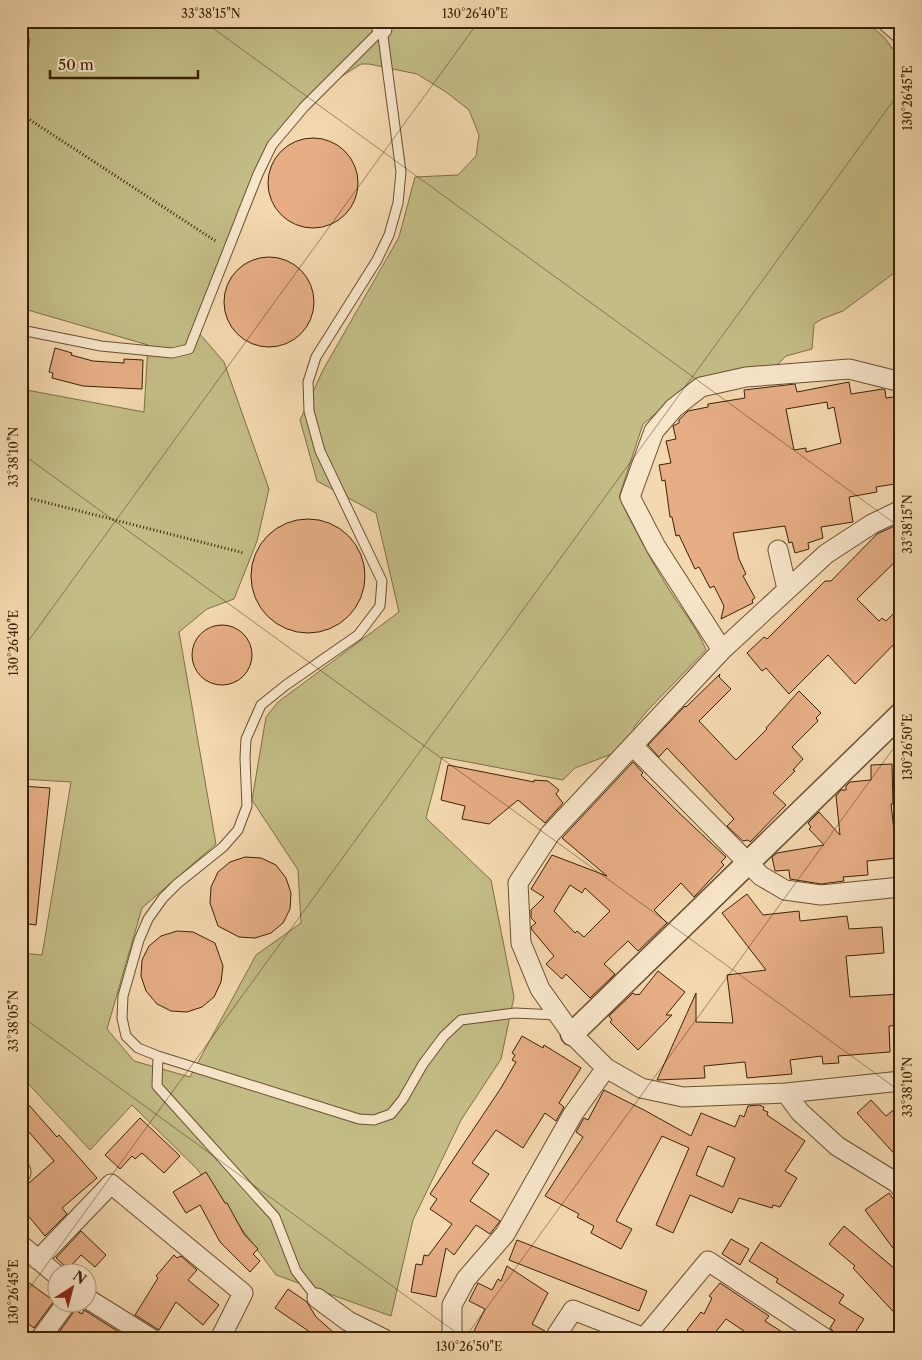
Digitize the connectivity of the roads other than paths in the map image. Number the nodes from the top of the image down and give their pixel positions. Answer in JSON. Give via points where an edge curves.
{"nodes":[{"id":1,"x":886,"y":21,"type":"edge"},
{"id":2,"x":382,"y":25,"type":"edge"},
{"id":3,"x":901,"y":34,"type":"edge"},
{"id":4,"x":21,"y":330,"type":"edge"},
{"id":5,"x":901,"y":382,"type":"edge"},
{"id":6,"x":901,"y":510,"type":"edge"},
{"id":7,"x":778,"y":550,"type":"dead end"},
{"id":8,"x":787,"y":589,"type":"junction"},
{"id":9,"x":722,"y":650,"type":"junction"},
{"id":10,"x":901,"y":714,"type":"edge"},
{"id":11,"x":633,"y":746,"type":"junction"},
{"id":12,"x":748,"y":863,"type":"junction"},
{"id":13,"x":901,"y":887,"type":"edge"},
{"id":14,"x":558,"y":1014,"type":"junction"},
{"id":15,"x":572,"y":1034,"type":"junction"},
{"id":16,"x":158,"y":1056,"type":"junction"},
{"id":17,"x":606,"y":1068,"type":"junction"},
{"id":18,"x":901,"y":1081,"type":"edge"},
{"id":19,"x":786,"y":1093,"type":"junction"},
{"id":20,"x":901,"y":1188,"type":"edge"},
{"id":21,"x":21,"y":1245,"type":"edge"},
{"id":22,"x":38,"y":1260,"type":"junction"},
{"id":23,"x":48,"y":1268,"type":"edge"},
{"id":24,"x":317,"y":1298,"type":"joint"},
{"id":25,"x":98,"y":1305,"type":"edge"},
{"id":26,"x":60,"y":1312,"type":"edge"},
{"id":27,"x":646,"y":1338,"type":"edge"},
{"id":28,"x":40,"y":1339,"type":"edge"},
{"id":29,"x":152,"y":1339,"type":"edge"},
{"id":30,"x":220,"y":1339,"type":"edge"},
{"id":31,"x":384,"y":1339,"type":"edge"},
{"id":32,"x":452,"y":1339,"type":"edge"},
{"id":33,"x":554,"y":1339,"type":"edge"},
{"id":34,"x":826,"y":1339,"type":"edge"}],
"edges":[{"from":1,"to":3,"type":"street"},
{"from":2,"to":4,"type":"lane","via":[[272,145],[189,349],[172,353],[101,346]]},
{"from":2,"to":16,"type":"lane","via":[[401,172],[398,203],[381,252],[316,358],[308,382],[309,411],[320,451],[382,581],[380,606],[358,635],[261,705],[246,738],[248,806],[238,830],[223,847],[163,898],[148,920],[123,996],[122,1018],[126,1036],[138,1048]]},
{"from":5,"to":9,"type":"street","via":[[849,369],[746,377],[701,387],[674,408],[654,431],[630,496],[656,547]]},
{"from":6,"to":8,"type":"street","via":[[872,524],[826,554]]},
{"from":7,"to":8,"type":"street"},
{"from":8,"to":9,"type":"street"},
{"from":9,"to":11,"type":"street"},
{"from":10,"to":12,"type":"street"},
{"from":11,"to":12,"type":"street"},
{"from":11,"to":14,"type":"street","via":[[550,834],[518,883],[521,943],[540,989]]},
{"from":12,"to":13,"type":"street","via":[[760,876],[785,890],[821,896]]},
{"from":12,"to":15,"type":"street"},
{"from":14,"to":15,"type":"street"},
{"from":14,"to":16,"type":"lane","via":[[515,1013],[460,1020],[423,1064],[391,1114],[374,1120],[359,1119]]},
{"from":15,"to":17,"type":"street"},
{"from":16,"to":24,"type":"lane","via":[[157,1086],[275,1217],[296,1271]]},
{"from":17,"to":19,"type":"street","via":[[641,1088],[683,1097]]},
{"from":17,"to":32,"type":"street","via":[[573,1114],[505,1234],[466,1279],[452,1305]]},
{"from":18,"to":19,"type":"street"},
{"from":19,"to":20,"type":"street","via":[[800,1112],[837,1146]]},
{"from":21,"to":22,"type":"street"},
{"from":22,"to":23,"type":"street"},
{"from":22,"to":30,"type":"street","via":[[111,1184],[243,1293]]},
{"from":24,"to":31,"type":"street","via":[[348,1321]]},
{"from":25,"to":29,"type":"street"},
{"from":26,"to":28,"type":"street"},
{"from":27,"to":33,"type":"street","via":[[573,1310]]},
{"from":27,"to":34,"type":"street","via":[[708,1261]]}]}
